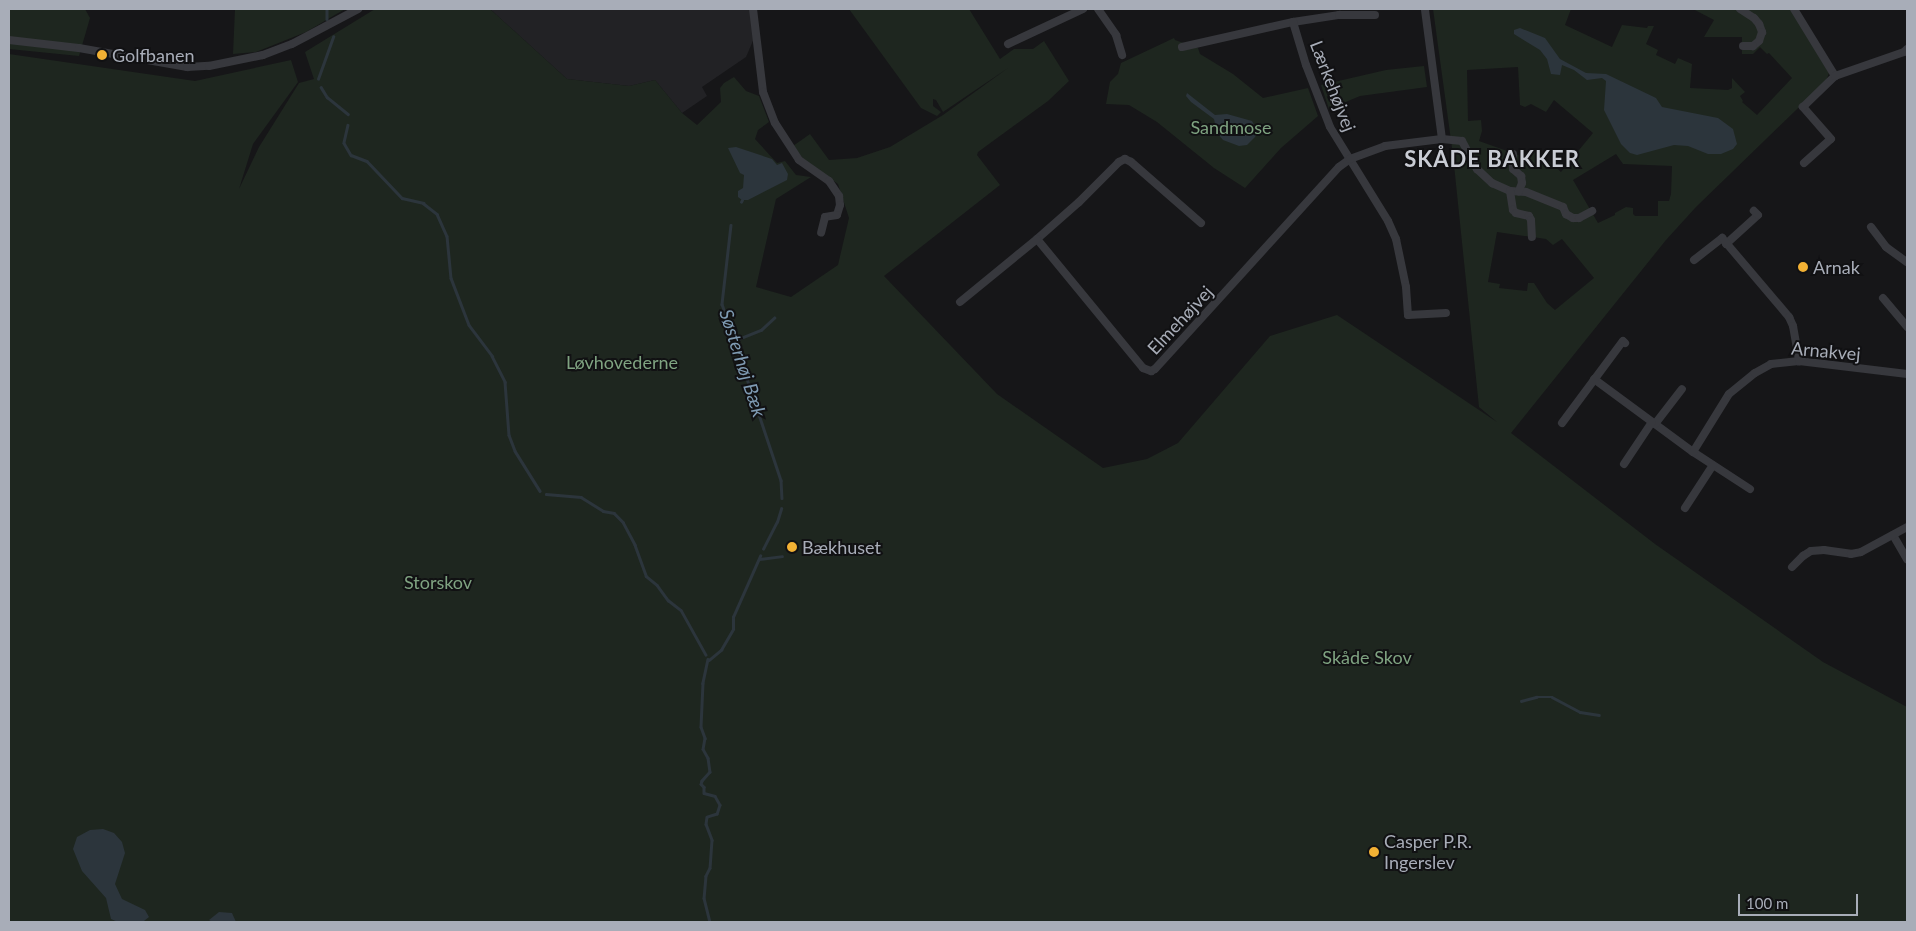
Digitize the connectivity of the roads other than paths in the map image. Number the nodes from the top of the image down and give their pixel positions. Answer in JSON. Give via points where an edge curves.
{"nodes":[{"id":1,"x":358,"y":9,"type":"edge"},
{"id":2,"x":753,"y":9,"type":"edge"},
{"id":3,"x":1083,"y":9,"type":"edge"},
{"id":4,"x":1098,"y":9,"type":"edge"},
{"id":5,"x":1425,"y":9,"type":"edge"},
{"id":6,"x":1740,"y":9,"type":"edge"},
{"id":7,"x":1794,"y":9,"type":"edge"},
{"id":8,"x":1375,"y":15,"type":"dead end"},
{"id":9,"x":1293,"y":22,"type":"junction"},
{"id":10,"x":9,"y":40,"type":"edge"},
{"id":11,"x":1008,"y":44,"type":"dead end"},
{"id":12,"x":1742,"y":46,"type":"dead end"},
{"id":13,"x":1182,"y":47,"type":"dead end"},
{"id":14,"x":1906,"y":52,"type":"edge"},
{"id":15,"x":1122,"y":55,"type":"dead end"},
{"id":16,"x":1835,"y":76,"type":"junction"},
{"id":17,"x":1442,"y":139,"type":"junction"},
{"id":18,"x":1513,"y":154,"type":"dead end"},
{"id":19,"x":1350,"y":159,"type":"junction"},
{"id":20,"x":1804,"y":163,"type":"dead end"},
{"id":21,"x":1510,"y":191,"type":"junction"},
{"id":22,"x":1519,"y":191,"type":"junction"},
{"id":23,"x":1592,"y":211,"type":"dead end"},
{"id":24,"x":1754,"y":211,"type":"dead end"},
{"id":25,"x":1200,"y":223,"type":"dead end"},
{"id":26,"x":1871,"y":227,"type":"dead end"},
{"id":27,"x":821,"y":233,"type":"dead end"},
{"id":28,"x":1532,"y":237,"type":"dead end"},
{"id":29,"x":1037,"y":239,"type":"junction"},
{"id":30,"x":1726,"y":244,"type":"junction"},
{"id":31,"x":1694,"y":260,"type":"dead end"},
{"id":32,"x":1907,"y":262,"type":"edge"},
{"id":33,"x":1883,"y":298,"type":"dead end"},
{"id":34,"x":960,"y":302,"type":"dead end"},
{"id":35,"x":1446,"y":313,"type":"dead end"},
{"id":36,"x":1907,"y":327,"type":"edge"},
{"id":37,"x":1625,"y":343,"type":"dead end"},
{"id":38,"x":1799,"y":362,"type":"junction"},
{"id":39,"x":1907,"y":374,"type":"edge"},
{"id":40,"x":1594,"y":380,"type":"junction"},
{"id":41,"x":1682,"y":389,"type":"dead end"},
{"id":42,"x":1562,"y":423,"type":"dead end"},
{"id":43,"x":1653,"y":423,"type":"junction"},
{"id":44,"x":1694,"y":452,"type":"junction"},
{"id":45,"x":1624,"y":464,"type":"dead end"},
{"id":46,"x":1713,"y":465,"type":"junction"},
{"id":47,"x":1750,"y":489,"type":"dead end"},
{"id":48,"x":1685,"y":508,"type":"dead end"},
{"id":49,"x":1907,"y":527,"type":"edge"},
{"id":50,"x":1892,"y":535,"type":"junction"},
{"id":51,"x":1907,"y":559,"type":"edge"},
{"id":52,"x":1792,"y":567,"type":"dead end"}],
"edges":[{"from":1,"to":10,"type":"street","via":[[285,47],[209,66],[187,67]]},
{"from":2,"to":27,"type":"street","via":[[763,92],[774,123],[799,160],[829,180],[839,196],[837,215],[825,217]]},
{"from":3,"to":11,"type":"street"},
{"from":4,"to":15,"type":"street","via":[[1116,35]]},
{"from":5,"to":17,"type":"street"},
{"from":6,"to":12,"type":"street","via":[[1754,18],[1762,32],[1753,46]]},
{"from":7,"to":16,"type":"street"},
{"from":8,"to":9,"type":"street","name":"Lærkehøjvej","via":[[1323,16]]},
{"from":9,"to":13,"type":"street","name":"Lærkehøjvej"},
{"from":9,"to":19,"type":"street","name":"Lærkehøjvej","via":[[1330,127]]},
{"from":14,"to":16,"type":"street"},
{"from":16,"to":20,"type":"street","via":[[1803,107],[1831,138]]},
{"from":17,"to":19,"type":"street","name":"Elmehøjvej","via":[[1385,146]]},
{"from":17,"to":21,"type":"street","via":[[1462,141],[1484,178]]},
{"from":18,"to":22,"type":"street","via":[[1513,169],[1521,176]]},
{"from":19,"to":29,"type":"street","name":"Elmehøjvej","via":[[1320,187],[1158,367],[1151,370],[1143,368]]},
{"from":19,"to":35,"type":"street","via":[[1396,239],[1408,315]]},
{"from":21,"to":22,"type":"street"},
{"from":21,"to":28,"type":"street","via":[[1513,210],[1529,216],[1531,220]]},
{"from":22,"to":23,"type":"street","via":[[1563,207],[1573,218]]},
{"from":24,"to":30,"type":"street","via":[[1758,215]]},
{"from":25,"to":29,"type":"street","via":[[1125,159]]},
{"from":26,"to":32,"type":"street","via":[[1886,247]]},
{"from":29,"to":34,"type":"street"},
{"from":30,"to":31,"type":"street","via":[[1722,238]]},
{"from":30,"to":38,"type":"street","via":[[1789,317]]},
{"from":33,"to":36,"type":"street"},
{"from":37,"to":40,"type":"street","via":[[1623,341]]},
{"from":38,"to":39,"type":"street","name":"Arnakvej"},
{"from":38,"to":44,"type":"street","name":"Arnakvej","via":[[1771,364],[1741,383],[1718,409]]},
{"from":40,"to":42,"type":"street"},
{"from":40,"to":43,"type":"street"},
{"from":41,"to":43,"type":"street"},
{"from":43,"to":44,"type":"street"},
{"from":43,"to":45,"type":"street"},
{"from":44,"to":46,"type":"street"},
{"from":46,"to":47,"type":"street"},
{"from":46,"to":48,"type":"street"},
{"from":49,"to":50,"type":"street"},
{"from":50,"to":51,"type":"street"},
{"from":50,"to":52,"type":"street","via":[[1851,554],[1811,551]]}]}
